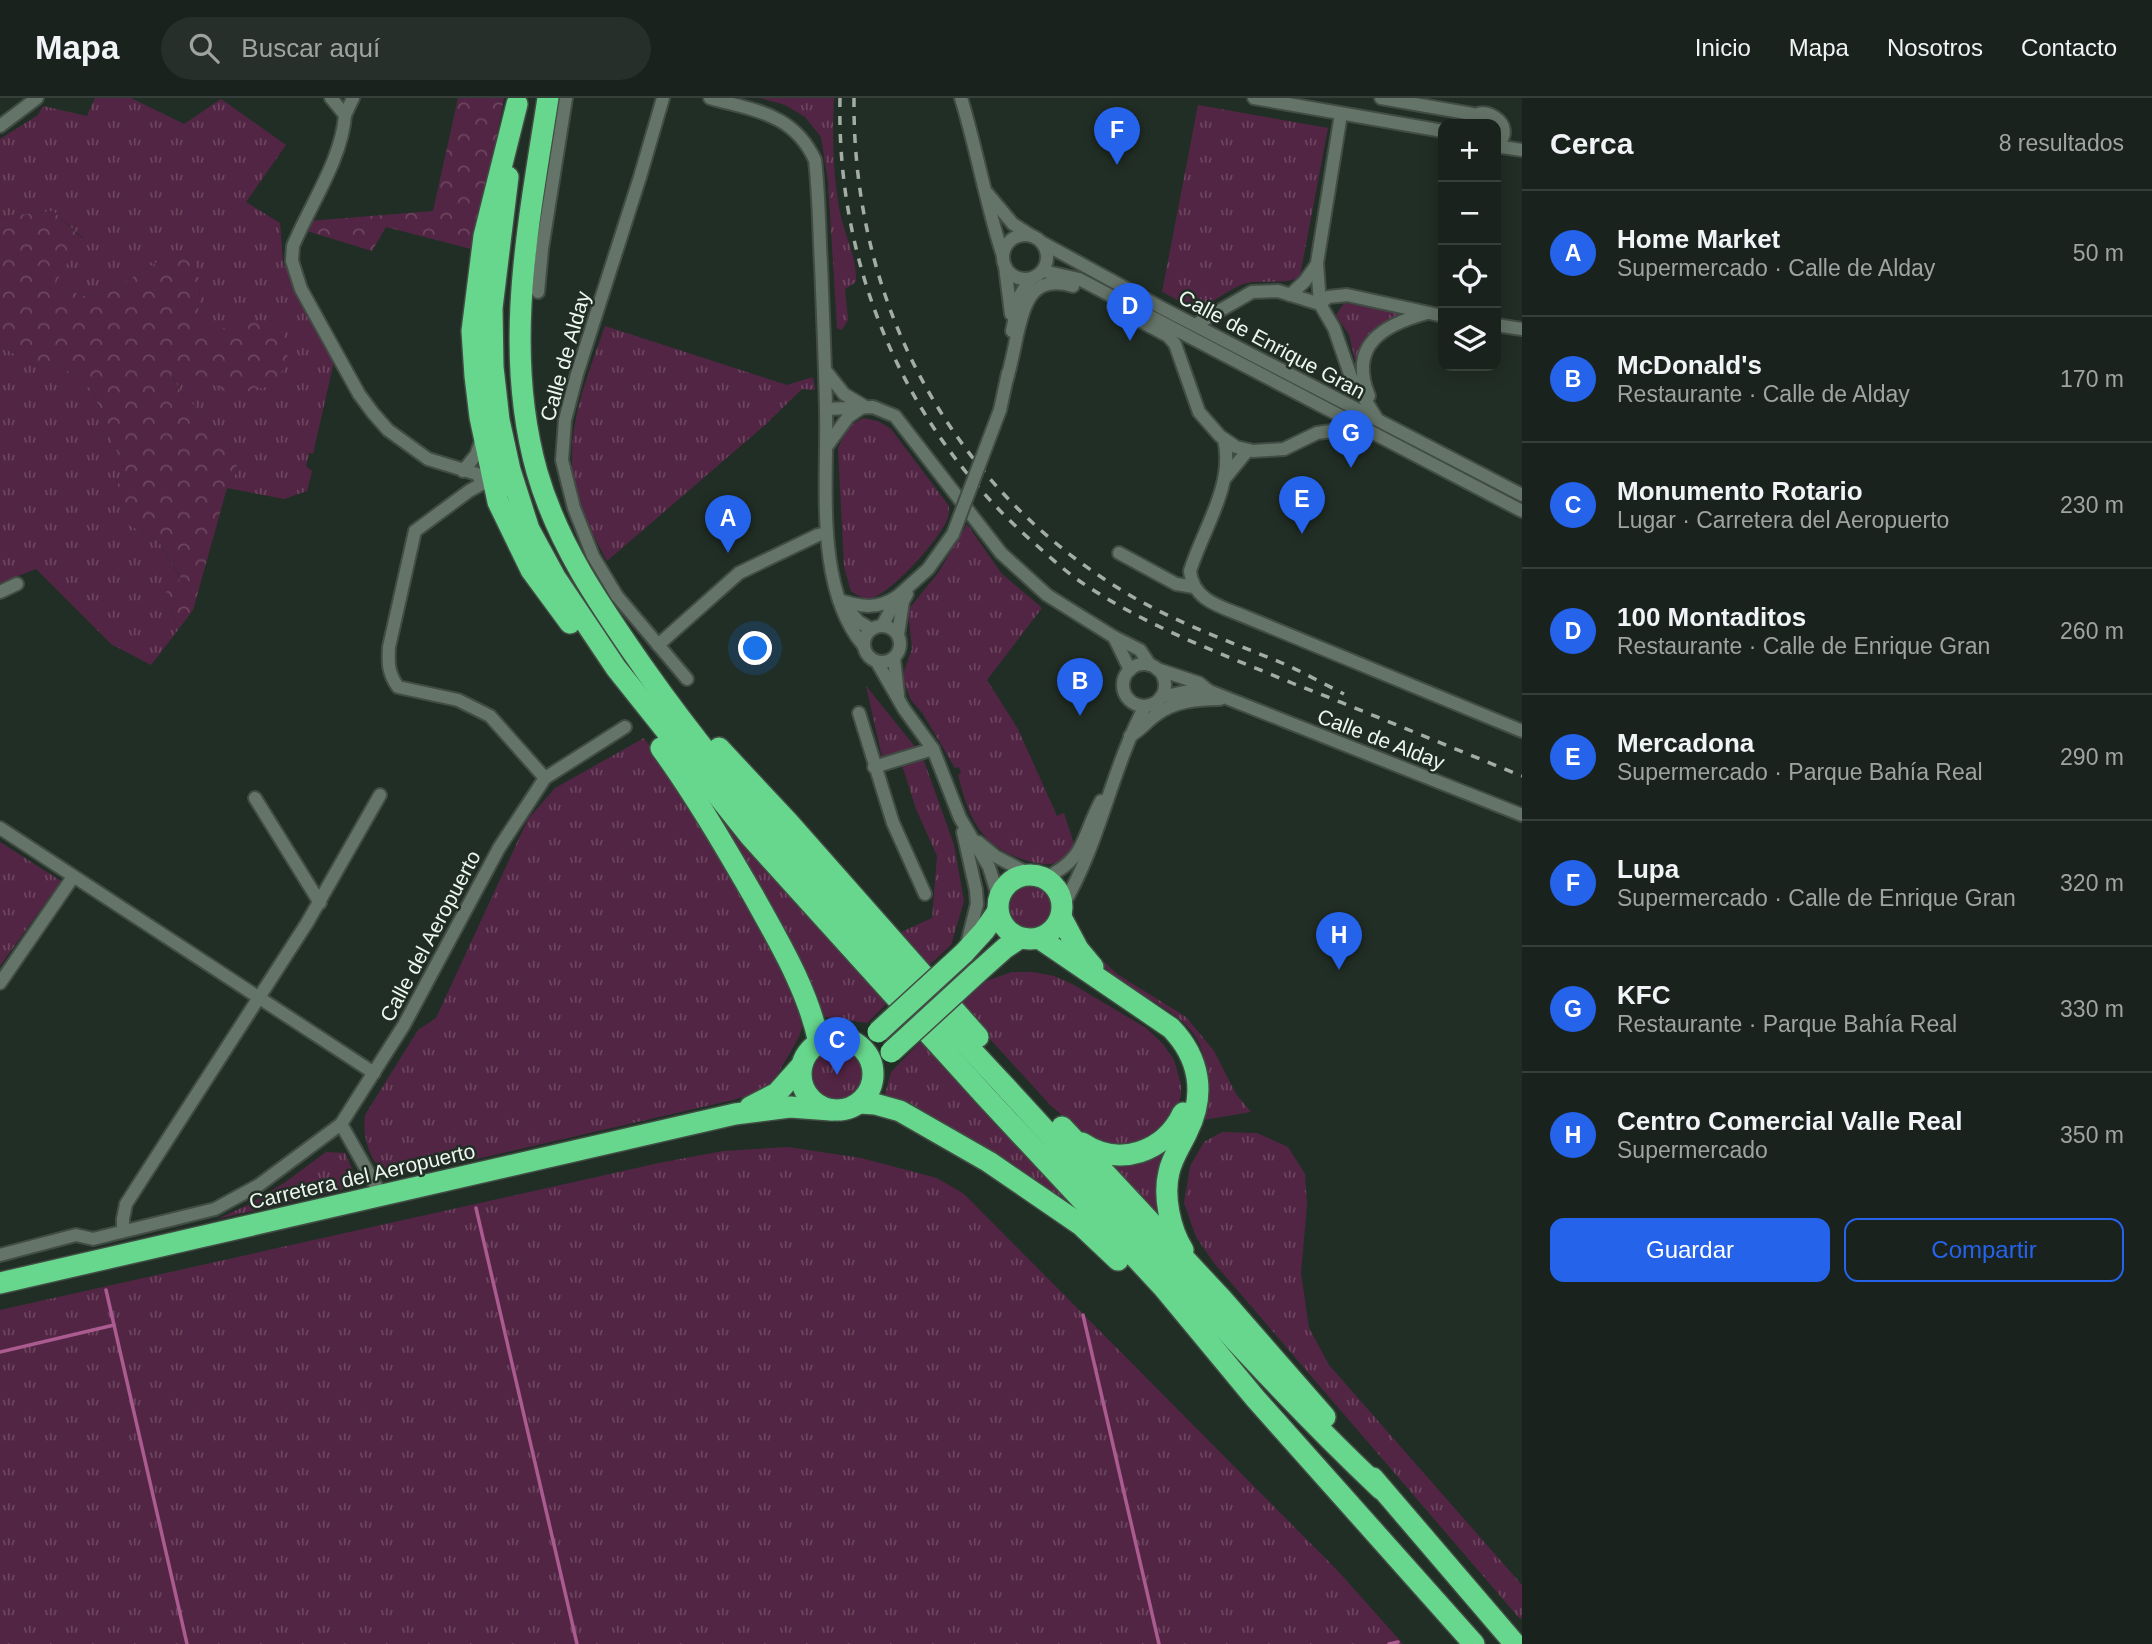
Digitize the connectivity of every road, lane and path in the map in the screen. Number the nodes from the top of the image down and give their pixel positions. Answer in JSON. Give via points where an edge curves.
{"nodes":[{"id":1,"x":37,"y":98,"type":"edge"},
{"id":2,"x":331,"y":98,"type":"edge"},
{"id":3,"x":353,"y":98,"type":"edge"},
{"id":4,"x":548,"y":98,"type":"edge"},
{"id":5,"x":566,"y":98,"type":"edge"},
{"id":6,"x":663,"y":98,"type":"edge"},
{"id":7,"x":710,"y":98,"type":"edge"},
{"id":8,"x":1254,"y":98,"type":"edge"},
{"id":9,"x":1381,"y":98,"type":"edge"},
{"id":10,"x":517,"y":101,"type":"edge"},
{"id":11,"x":964,"y":101,"type":"edge"},
{"id":12,"x":1484,"y":102,"type":"edge"},
{"id":13,"x":1341,"y":114,"type":"junction"},
{"id":14,"x":345,"y":115,"type":"junction"},
{"id":15,"x":1470,"y":119,"type":"edge"},
{"id":16,"x":0,"y":126,"type":"edge"},
{"id":17,"x":1438,"y":130,"type":"edge"},
{"id":18,"x":1508,"y":133,"type":"junction"},
{"id":19,"x":1501,"y":140,"type":"edge"},
{"id":20,"x":1522,"y":143,"type":"edge"},
{"id":21,"x":1501,"y":146,"type":"edge"},
{"id":22,"x":1522,"y":150,"type":"edge"},
{"id":23,"x":987,"y":193,"type":"junction"},
{"id":24,"x":1037,"y":239,"type":"junction"},
{"id":25,"x":1004,"y":261,"type":"junction"},
{"id":26,"x":1317,"y":269,"type":"junction"},
{"id":27,"x":1043,"y":271,"type":"junction"},
{"id":28,"x":1030,"y":279,"type":"junction"},
{"id":29,"x":538,"y":292,"type":"dead end"},
{"id":30,"x":1290,"y":295,"type":"junction"},
{"id":31,"x":1347,"y":295,"type":"junction"},
{"id":32,"x":1320,"y":304,"type":"junction"},
{"id":33,"x":1427,"y":313,"type":"junction"},
{"id":34,"x":1438,"y":315,"type":"edge"},
{"id":35,"x":1012,"y":322,"type":"junction"},
{"id":36,"x":1195,"y":325,"type":"junction"},
{"id":37,"x":1501,"y":326,"type":"edge"},
{"id":38,"x":1522,"y":329,"type":"edge"},
{"id":39,"x":825,"y":370,"type":"junction"},
{"id":40,"x":1007,"y":379,"type":"junction"},
{"id":41,"x":864,"y":406,"type":"junction"},
{"id":42,"x":826,"y":409,"type":"junction"},
{"id":43,"x":1379,"y":422,"type":"junction"},
{"id":44,"x":1361,"y":427,"type":"junction"},
{"id":45,"x":484,"y":435,"type":"junction"},
{"id":46,"x":1224,"y":439,"type":"junction"},
{"id":47,"x":827,"y":447,"type":"junction"},
{"id":48,"x":1248,"y":450,"type":"junction"},
{"id":49,"x":463,"y":471,"type":"junction"},
{"id":50,"x":1225,"y":477,"type":"junction"},
{"id":51,"x":488,"y":481,"type":"junction"},
{"id":52,"x":1522,"y":495,"type":"edge"},
{"id":53,"x":1522,"y":511,"type":"edge"},
{"id":54,"x":530,"y":531,"type":"junction"},
{"id":55,"x":827,"y":533,"type":"junction"},
{"id":56,"x":1119,"y":553,"type":"dead end"},
{"id":57,"x":17,"y":584,"type":"dead end"},
{"id":58,"x":912,"y":584,"type":"junction"},
{"id":59,"x":1194,"y":587,"type":"junction"},
{"id":60,"x":0,"y":592,"type":"edge"},
{"id":61,"x":898,"y":596,"type":"junction"},
{"id":62,"x":839,"y":600,"type":"junction"},
{"id":63,"x":572,"y":625,"type":"junction"},
{"id":64,"x":877,"y":627,"type":"junction"},
{"id":65,"x":898,"y":635,"type":"junction"},
{"id":66,"x":1114,"y":637,"type":"junction"},
{"id":67,"x":658,"y":645,"type":"junction"},
{"id":68,"x":863,"y":645,"type":"junction"},
{"id":69,"x":894,"y":658,"type":"junction"},
{"id":70,"x":877,"y":662,"type":"junction"},
{"id":71,"x":1154,"y":667,"type":"junction"},
{"id":72,"x":1130,"y":670,"type":"junction"},
{"id":73,"x":687,"y":679,"type":"dead end"},
{"id":74,"x":1209,"y":691,"type":"junction"},
{"id":75,"x":1161,"y":697,"type":"junction"},
{"id":76,"x":665,"y":698,"type":"junction"},
{"id":77,"x":1226,"y":698,"type":"junction"},
{"id":78,"x":898,"y":699,"type":"junction"},
{"id":79,"x":1132,"y":702,"type":"junction"},
{"id":80,"x":1145,"y":706,"type":"junction"},
{"id":81,"x":859,"y":713,"type":"dead end"},
{"id":82,"x":625,"y":727,"type":"dead end"},
{"id":83,"x":1522,"y":731,"type":"edge"},
{"id":84,"x":1130,"y":736,"type":"junction"},
{"id":85,"x":933,"y":749,"type":"junction"},
{"id":86,"x":874,"y":767,"type":"junction"},
{"id":87,"x":545,"y":778,"type":"junction"},
{"id":88,"x":1113,"y":779,"type":"junction"},
{"id":89,"x":380,"y":795,"type":"dead end"},
{"id":90,"x":255,"y":798,"type":"dead end"},
{"id":91,"x":1522,"y":814,"type":"edge"},
{"id":92,"x":960,"y":818,"type":"junction"},
{"id":93,"x":0,"y":828,"type":"edge"},
{"id":94,"x":970,"y":836,"type":"junction"},
{"id":95,"x":1038,"y":876,"type":"junction"},
{"id":96,"x":73,"y":877,"type":"junction"},
{"id":97,"x":925,"y":894,"type":"dead end"},
{"id":98,"x":320,"y":903,"type":"junction"},
{"id":99,"x":999,"y":905,"type":"junction"},
{"id":100,"x":1062,"y":911,"type":"junction"},
{"id":101,"x":1030,"y":938,"type":"junction"},
{"id":102,"x":964,"y":953,"type":"junction"},
{"id":103,"x":0,"y":983,"type":"edge"},
{"id":104,"x":1108,"y":985,"type":"junction"},
{"id":105,"x":259,"y":997,"type":"junction"},
{"id":106,"x":819,"y":1043,"type":"junction"},
{"id":107,"x":859,"y":1045,"type":"junction"},
{"id":108,"x":1191,"y":1056,"type":"junction"},
{"id":109,"x":802,"y":1065,"type":"junction"},
{"id":110,"x":873,"y":1070,"type":"junction"},
{"id":111,"x":374,"y":1073,"type":"junction"},
{"id":112,"x":860,"y":1102,"type":"junction"},
{"id":113,"x":831,"y":1110,"type":"junction"},
{"id":114,"x":735,"y":1114,"type":"junction"},
{"id":115,"x":341,"y":1124,"type":"junction"},
{"id":116,"x":1068,"y":1133,"type":"junction"},
{"id":117,"x":381,"y":1195,"type":"junction"},
{"id":118,"x":123,"y":1230,"type":"junction"},
{"id":119,"x":0,"y":1255,"type":"edge"},
{"id":120,"x":1198,"y":1273,"type":"junction"},
{"id":121,"x":0,"y":1283,"type":"edge"},
{"id":122,"x":1255,"y":1398,"type":"junction"},
{"id":123,"x":1381,"y":1489,"type":"junction"},
{"id":124,"x":1474,"y":1644,"type":"edge"},
{"id":125,"x":1515,"y":1644,"type":"edge"}],
"edges":[{"from":1,"to":16,"type":"street"},
{"from":2,"to":14,"type":"street"},
{"from":3,"to":14,"type":"street"},
{"from":4,"to":76,"type":"highway","via":[[519,308],[519,365],[526,418],[537,471],[566,546],[591,593]]},
{"from":5,"to":29,"type":"street"},
{"from":6,"to":67,"type":"street","name":"Calle de Alday","via":[[577,374],[562,440],[566,482],[593,556],[617,596]]},
{"from":7,"to":39,"type":"street","via":[[789,125],[815,160]]},
{"from":8,"to":13,"type":"street"},
{"from":9,"to":15,"type":"street"},
{"from":10,"to":45,"type":"highway","via":[[486,225],[473,320]]},
{"from":10,"to":54,"type":"highway","via":[[492,308],[493,367],[510,470]]},
{"from":11,"to":23,"type":"street"},
{"from":12,"to":15,"type":"street"},
{"from":12,"to":18,"type":"street","via":[[1503,110],[1510,121]]},
{"from":13,"to":17,"type":"street"},
{"from":13,"to":26,"type":"street"},
{"from":14,"to":49,"type":"street","via":[[337,151],[292,246],[294,271],[359,394],[388,430],[428,460]]},
{"from":18,"to":19,"type":"street"},
{"from":18,"to":20,"type":"street"},
{"from":21,"to":22,"type":"street"},
{"from":23,"to":24,"type":"street","name":"Calle de Enrique Gran","via":[[1013,225]]},
{"from":23,"to":25,"type":"street"},
{"from":24,"to":25,"type":"street","via":[[1026,235],[1013,239]]},
{"from":24,"to":27,"type":"street","via":[[1048,257]]},
{"from":24,"to":36,"type":"street","name":"Calle de Enrique Gran"},
{"from":25,"to":28,"type":"street","via":[[1015,277]]},
{"from":25,"to":35,"type":"street"},
{"from":26,"to":30,"type":"street"},
{"from":26,"to":31,"type":"street","via":[[1329,286]]},
{"from":26,"to":32,"type":"street"},
{"from":27,"to":28,"type":"street"},
{"from":27,"to":44,"type":"street","name":"Calle de Enrique Gran","via":[[1079,279]]},
{"from":28,"to":35,"type":"street"},
{"from":30,"to":32,"type":"street"},
{"from":30,"to":36,"type":"street","via":[[1278,290],[1252,292]]},
{"from":31,"to":32,"type":"street","via":[[1328,297]]},
{"from":31,"to":33,"type":"street"},
{"from":32,"to":43,"type":"street","via":[[1335,328],[1351,377]]},
{"from":33,"to":34,"type":"street"},
{"from":33,"to":43,"type":"street","via":[[1379,333],[1362,359],[1363,379]]},
{"from":35,"to":40,"type":"street"},
{"from":36,"to":43,"type":"street","name":"Calle de Enrique Gran"},
{"from":37,"to":38,"type":"street"},
{"from":39,"to":41,"type":"street","name":"Calle de Alday","via":[[844,394]]},
{"from":39,"to":42,"type":"street"},
{"from":40,"to":46,"type":"street","name":"Calle de Enrique Gran","via":[[1029,295],[1042,285],[1072,285],[1168,336],[1180,356],[1199,412]]},
{"from":40,"to":58,"type":"street","bridge":true,"via":[[1000,410],[953,534]]},
{"from":41,"to":42,"type":"street","name":"Calle de Alday"},
{"from":41,"to":47,"type":"street","via":[[848,417]]},
{"from":41,"to":66,"type":"street","name":"Calle de Alday","via":[[895,416],[1001,553],[1047,595]]},
{"from":42,"to":47,"type":"street"},
{"from":43,"to":52,"type":"street","name":"Calle de Enrique Gran"},
{"from":44,"to":48,"type":"street","via":[[1317,433],[1284,449]]},
{"from":44,"to":53,"type":"street","name":"Calle de Enrique Gran"},
{"from":45,"to":49,"type":"street"},
{"from":45,"to":51,"type":"highway"},
{"from":46,"to":48,"type":"street"},
{"from":46,"to":50,"type":"street","via":[[1228,454]]},
{"from":47,"to":55,"type":"street"},
{"from":48,"to":50,"type":"street"},
{"from":49,"to":51,"type":"street"},
{"from":50,"to":59,"type":"street","via":[[1190,571]]},
{"from":51,"to":63,"type":"highway","via":[[531,570]]},
{"from":51,"to":87,"type":"street","via":[[415,531],[387,665],[398,687],[458,700],[490,716]]},
{"from":54,"to":63,"type":"highway","via":[[540,565]]},
{"from":54,"to":122,"type":"highway","via":[[616,668],[742,826],[1163,1287]]},
{"from":55,"to":62,"type":"street"},
{"from":55,"to":67,"type":"street","via":[[739,573]]},
{"from":56,"to":59,"type":"street","via":[[1176,584]]},
{"from":57,"to":60,"type":"street"},
{"from":58,"to":61,"type":"street"},
{"from":58,"to":65,"type":"street","via":[[903,601]]},
{"from":59,"to":83,"type":"street","via":[[1208,601]]},
{"from":61,"to":62,"type":"street","via":[[868,607]]},
{"from":61,"to":64,"type":"street"},
{"from":62,"to":64,"type":"street","via":[[859,622]]},
{"from":62,"to":68,"type":"street","via":[[851,630]]},
{"from":63,"to":106,"type":"highway","via":[[680,774],[725,848],[784,952],[813,1014]]},
{"from":64,"to":65,"type":"street"},
{"from":64,"to":68,"type":"street"},
{"from":65,"to":69,"type":"street","via":[[900,647]]},
{"from":66,"to":71,"type":"street","name":"Calle de Alday","via":[[1140,650]]},
{"from":66,"to":72,"type":"street"},
{"from":67,"to":73,"type":"street","name":"Calle de Alday"},
{"from":68,"to":70,"type":"street","via":[[867,656]]},
{"from":69,"to":70,"type":"street"},
{"from":69,"to":78,"type":"street"},
{"from":70,"to":78,"type":"street"},
{"from":71,"to":72,"type":"street","via":[[1139,665]]},
{"from":71,"to":74,"type":"street","name":"Calle de Alday"},
{"from":71,"to":75,"type":"street","via":[[1162,673],[1165,685]]},
{"from":72,"to":79,"type":"street","via":[[1124,690]]},
{"from":74,"to":75,"type":"street","name":"Calle de Alday"},
{"from":74,"to":77,"type":"street","name":"Calle de Alday"},
{"from":75,"to":80,"type":"street"},
{"from":76,"to":116,"type":"highway","via":[[691,717]]},
{"from":76,"to":123,"type":"highway","via":[[764,823],[880,954],[1311,1422]]},
{"from":77,"to":84,"type":"street","name":"Calle de Alday","via":[[1184,702],[1156,715]]},
{"from":77,"to":91,"type":"street","name":"Calle de Alday"},
{"from":78,"to":85,"type":"street"},
{"from":79,"to":80,"type":"street"},
{"from":79,"to":84,"type":"street","name":"Calle de Alday"},
{"from":80,"to":84,"type":"street","name":"Calle de Alday"},
{"from":81,"to":86,"type":"street"},
{"from":82,"to":87,"type":"street","name":"Calle del Aeropuerto"},
{"from":84,"to":88,"type":"street","name":"Calle de Alday"},
{"from":85,"to":86,"type":"street"},
{"from":85,"to":92,"type":"street"},
{"from":86,"to":97,"type":"street"},
{"from":87,"to":111,"type":"street","name":"Calle del Aeropuerto","via":[[499,848]]},
{"from":88,"to":95,"type":"street","name":"Calle de Alday","via":[[1080,852],[1065,868]]},
{"from":88,"to":100,"type":"street","name":"Calle de Alday"},
{"from":89,"to":98,"type":"street"},
{"from":90,"to":98,"type":"street"},
{"from":92,"to":94,"type":"street"},
{"from":92,"to":102,"type":"street","via":[[976,890]]},
{"from":93,"to":96,"type":"street"},
{"from":94,"to":95,"type":"street","via":[[995,856]]},
{"from":94,"to":99,"type":"street","via":[[989,867]]},
{"from":95,"to":99,"type":"highway","via":[[1011,881]]},
{"from":95,"to":100,"type":"highway","via":[[1055,887]]},
{"from":96,"to":103,"type":"street"},
{"from":96,"to":105,"type":"street"},
{"from":98,"to":105,"type":"street"},
{"from":99,"to":101,"type":"highway","via":[[1008,930]]},
{"from":99,"to":102,"type":"highway"},
{"from":100,"to":101,"type":"highway","via":[[1053,930]]},
{"from":100,"to":104,"type":"highway","via":[[1078,949]]},
{"from":101,"to":104,"type":"highway"},
{"from":101,"to":110,"type":"highway","bridge":true,"via":[[1005,948]]},
{"from":102,"to":107,"type":"highway","bridge":true},
{"from":104,"to":108,"type":"highway","via":[[1171,1028]]},
{"from":105,"to":111,"type":"street"},
{"from":105,"to":118,"type":"street","via":[[125,1204]]},
{"from":106,"to":107,"type":"highway","via":[[835,1038]]},
{"from":106,"to":109,"type":"highway"},
{"from":107,"to":110,"type":"highway"},
{"from":108,"to":116,"type":"highway","via":[[1192,1082],[1186,1107],[1170,1134],[1151,1149],[1126,1156],[1106,1154]]},
{"from":108,"to":120,"type":"highway","via":[[1198,1075],[1198,1102],[1167,1184],[1172,1222]]},
{"from":109,"to":113,"type":"highway","via":[[806,1094]]},
{"from":109,"to":114,"type":"highway","name":"Carretera del Aeropuerto","via":[[777,1093]]},
{"from":110,"to":112,"type":"highway","via":[[871,1088]]},
{"from":111,"to":115,"type":"street","name":"Calle del Aeropuerto"},
{"from":112,"to":113,"type":"highway"},
{"from":112,"to":122,"type":"highway","via":[[900,1111],[989,1162],[1081,1225]]},
{"from":113,"to":114,"type":"highway","name":"Carretera del Aeropuerto","via":[[790,1107]]},
{"from":114,"to":117,"type":"highway","name":"Carretera del Aeropuerto"},
{"from":115,"to":117,"type":"street"},
{"from":115,"to":118,"type":"street","via":[[259,1185],[215,1209]]},
{"from":116,"to":120,"type":"highway"},
{"from":117,"to":121,"type":"highway","name":"Carretera del Aeropuerto"},
{"from":118,"to":119,"type":"street","via":[[93,1239],[76,1235]]},
{"from":120,"to":123,"type":"highway","via":[[1317,1408]]},
{"from":122,"to":124,"type":"highway"},
{"from":123,"to":125,"type":"highway"}]}
